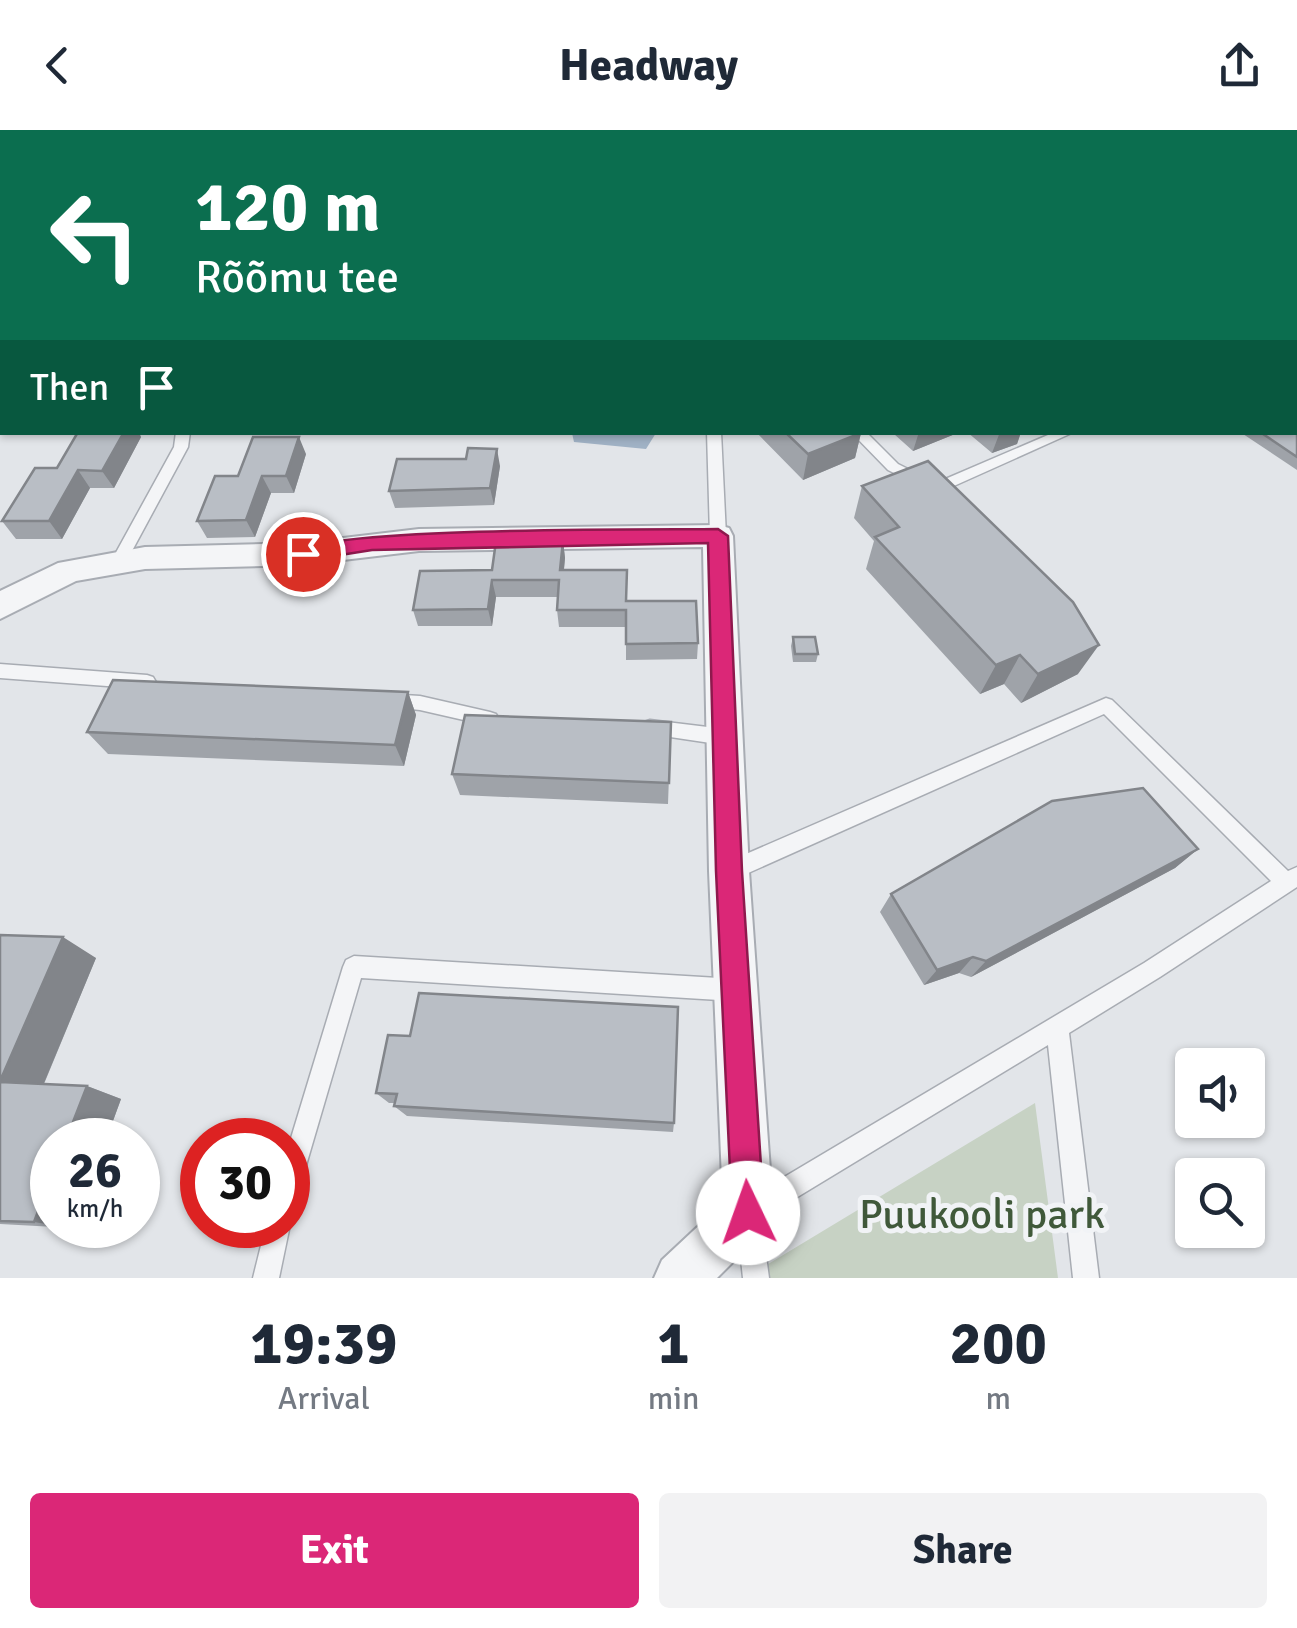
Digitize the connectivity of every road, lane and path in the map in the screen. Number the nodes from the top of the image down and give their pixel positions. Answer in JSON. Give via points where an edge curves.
{"nodes":[{"id":1,"x":183,"y":435,"type":"edge"},
{"id":2,"x":714,"y":435,"type":"edge"},
{"id":3,"x":860,"y":435,"type":"edge"},
{"id":4,"x":1061,"y":435,"type":"edge"},
{"id":5,"x":718,"y":536,"type":"junction"},
{"id":6,"x":122,"y":558,"type":"junction"},
{"id":7,"x":0,"y":606,"type":"edge"},
{"id":8,"x":0,"y":671,"type":"edge"},
{"id":9,"x":171,"y":684,"type":"edge"},
{"id":10,"x":362,"y":699,"type":"edge"},
{"id":11,"x":504,"y":723,"type":"edge"},
{"id":12,"x":628,"y":726,"type":"edge"},
{"id":13,"x":724,"y":737,"type":"junction"},
{"id":14,"x":729,"y":871,"type":"junction"},
{"id":15,"x":1292,"y":880,"type":"edge"},
{"id":16,"x":736,"y":990,"type":"junction"},
{"id":17,"x":1057,"y":1027,"type":"junction"},
{"id":18,"x":308,"y":1118,"type":"edge"},
{"id":19,"x":748,"y":1213,"type":"junction"},
{"id":20,"x":273,"y":1248,"type":"edge"},
{"id":21,"x":266,"y":1278,"type":"edge"},
{"id":22,"x":680,"y":1278,"type":"edge"},
{"id":23,"x":756,"y":1278,"type":"edge"},
{"id":24,"x":1086,"y":1278,"type":"edge"}],
"edges":[{"from":1,"to":6,"type":"lane"},
{"from":2,"to":5,"type":"lane"},
{"from":3,"to":4,"type":"lane","via":[[893,467],[936,489]]},
{"from":5,"to":6,"type":"street","via":[[372,542],[303,554]]},
{"from":5,"to":13,"type":"street"},
{"from":6,"to":7,"type":"street","via":[[72,570]]},
{"from":8,"to":9,"type":"lane"},
{"from":10,"to":11,"type":"lane","via":[[420,703]]},
{"from":12,"to":13,"type":"lane"},
{"from":13,"to":14,"type":"street"},
{"from":14,"to":15,"type":"lane","via":[[1106,704]]},
{"from":14,"to":16,"type":"street"},
{"from":15,"to":17,"type":"lane"},
{"from":16,"to":18,"type":"lane","via":[[354,967]]},
{"from":16,"to":19,"type":"street"},
{"from":17,"to":19,"type":"lane"},
{"from":17,"to":24,"type":"lane"},
{"from":19,"to":22,"type":"street"},
{"from":19,"to":23,"type":"lane"},
{"from":20,"to":21,"type":"lane"}]}
